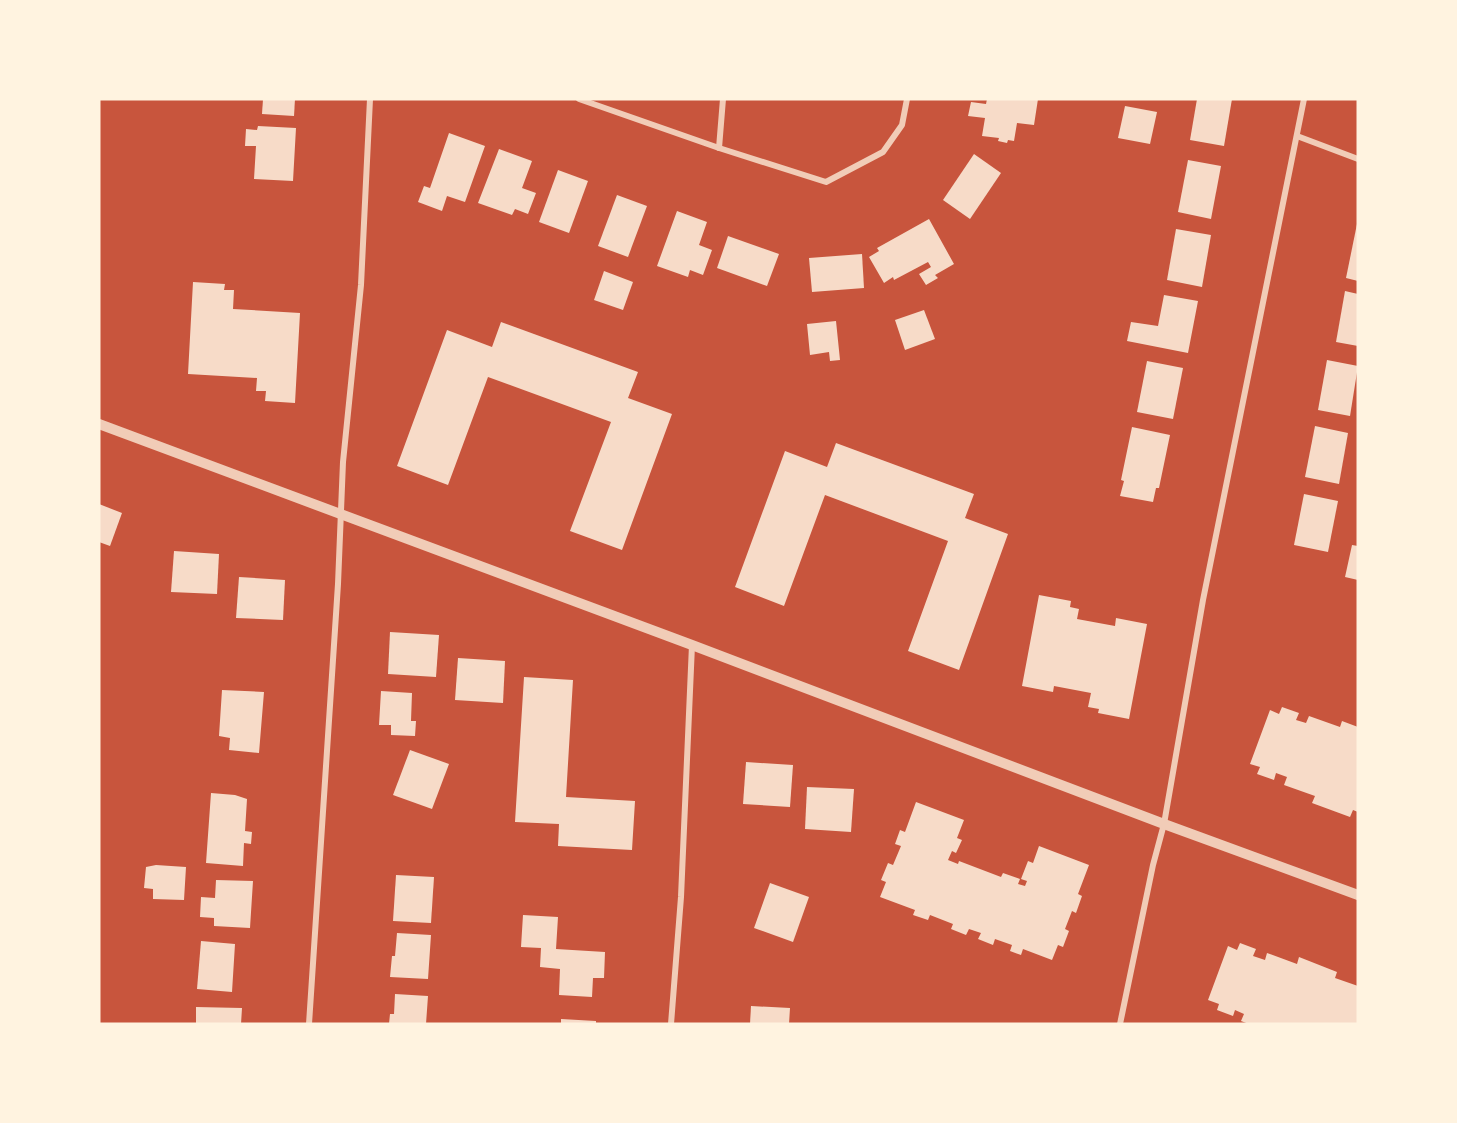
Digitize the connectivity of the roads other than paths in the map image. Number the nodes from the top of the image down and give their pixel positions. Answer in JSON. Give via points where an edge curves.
{"nodes":[{"id":1,"x":370,"y":99,"type":"edge"},
{"id":2,"x":579,"y":99,"type":"edge"},
{"id":3,"x":723,"y":99,"type":"edge"},
{"id":4,"x":907,"y":99,"type":"edge"},
{"id":5,"x":1304,"y":99,"type":"edge"},
{"id":6,"x":1297,"y":136,"type":"junction"},
{"id":7,"x":719,"y":148,"type":"junction"},
{"id":8,"x":1358,"y":159,"type":"edge"},
{"id":9,"x":99,"y":424,"type":"edge"},
{"id":10,"x":341,"y":516,"type":"junction"},
{"id":11,"x":692,"y":645,"type":"junction"},
{"id":12,"x":1164,"y":824,"type":"junction"},
{"id":13,"x":1358,"y":895,"type":"edge"},
{"id":14,"x":309,"y":1024,"type":"edge"},
{"id":15,"x":671,"y":1024,"type":"edge"},
{"id":16,"x":1120,"y":1024,"type":"edge"}],
"edges":[{"from":1,"to":10,"type":"street","via":[[361,285]]},
{"from":2,"to":7,"type":"street"},
{"from":3,"to":7,"type":"street"},
{"from":4,"to":7,"type":"street","via":[[902,125],[883,152],[826,182]]},
{"from":5,"to":6,"type":"street"},
{"from":6,"to":8,"type":"street"},
{"from":6,"to":12,"type":"street","via":[[1203,600]]},
{"from":9,"to":10,"type":"street"},
{"from":10,"to":11,"type":"street"},
{"from":10,"to":14,"type":"street"},
{"from":11,"to":12,"type":"street"},
{"from":11,"to":15,"type":"street"},
{"from":12,"to":13,"type":"street"},
{"from":12,"to":16,"type":"street"}]}
